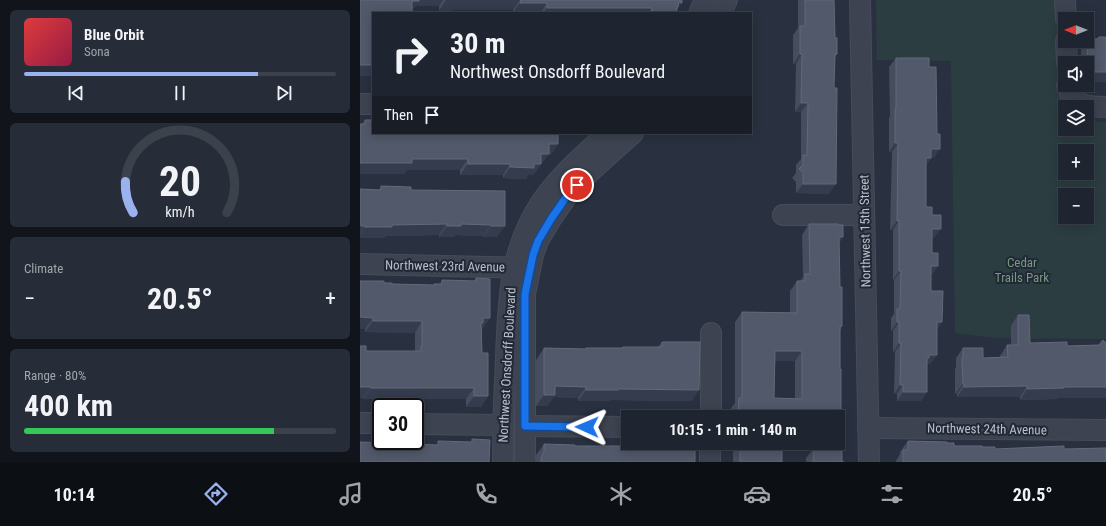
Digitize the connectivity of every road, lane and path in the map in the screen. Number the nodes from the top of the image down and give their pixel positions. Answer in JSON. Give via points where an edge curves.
{"nodes":[{"id":1,"x":705,"y":0,"type":"edge"},
{"id":2,"x":727,"y":0,"type":"edge"},
{"id":3,"x":860,"y":0,"type":"edge"},
{"id":4,"x":1065,"y":0,"type":"edge"},
{"id":5,"x":699,"y":12,"type":"edge"},
{"id":6,"x":721,"y":12,"type":"edge"},
{"id":7,"x":1066,"y":12,"type":"edge"},
{"id":8,"x":1071,"y":92,"type":"edge"},
{"id":9,"x":360,"y":104,"type":"edge"},
{"id":10,"x":372,"y":104,"type":"edge"},
{"id":11,"x":1106,"y":107,"type":"edge"},
{"id":12,"x":607,"y":134,"type":"edge"},
{"id":13,"x":629,"y":134,"type":"edge"},
{"id":14,"x":783,"y":214,"type":"dead end"},
{"id":15,"x":864,"y":215,"type":"junction"},
{"id":16,"x":360,"y":264,"type":"edge"},
{"id":17,"x":522,"y":268,"type":"junction"},
{"id":18,"x":711,"y":333,"type":"dead end"},
{"id":19,"x":710,"y":410,"type":"edge"},
{"id":20,"x":360,"y":423,"type":"edge"},
{"id":21,"x":372,"y":424,"type":"edge"},
{"id":22,"x":424,"y":424,"type":"edge"},
{"id":23,"x":503,"y":425,"type":"junction"},
{"id":24,"x":525,"y":426,"type":"junction"},
{"id":25,"x":621,"y":427,"type":"edge"},
{"id":26,"x":868,"y":428,"type":"junction"},
{"id":27,"x":1106,"y":430,"type":"edge"},
{"id":28,"x":710,"y":450,"type":"edge"},
{"id":29,"x":503,"y":462,"type":"edge"},
{"id":30,"x":525,"y":462,"type":"edge"},
{"id":31,"x":710,"y":462,"type":"edge"},
{"id":32,"x":869,"y":462,"type":"edge"}],
"edges":[{"from":1,"to":5,"type":"street"},
{"from":2,"to":6,"type":"street"},
{"from":3,"to":15,"type":"street","name":"Northwest 15th Street"},
{"from":4,"to":7,"type":"street"},
{"from":8,"to":11,"type":"street","via":[[1076,102]]},
{"from":9,"to":10,"type":"street"},
{"from":12,"to":17,"type":"street","name":"Northwest Onsdorff Boulevard","via":[[558,181],[539,205],[517,253]]},
{"from":13,"to":17,"type":"street","name":"Northwest Onsdorff Boulevard","via":[[569,193],[538,241],[533,255]]},
{"from":14,"to":15,"type":"street"},
{"from":15,"to":26,"type":"street","name":"Northwest 15th Street"},
{"from":16,"to":17,"type":"street","name":"Northwest 23rd Avenue"},
{"from":17,"to":23,"type":"street","name":"Northwest Onsdorff Boulevard","via":[[508,303]]},
{"from":17,"to":24,"type":"street","name":"Northwest Onsdorff Boulevard","via":[[525,294]]},
{"from":18,"to":19,"type":"street"},
{"from":20,"to":21,"type":"street"},
{"from":22,"to":23,"type":"street"},
{"from":23,"to":29,"type":"street","name":"Northwest Onsdorff Boulevard"},
{"from":24,"to":25,"type":"street"},
{"from":24,"to":30,"type":"street","name":"Northwest Onsdorff Boulevard"},
{"from":26,"to":27,"type":"street","name":"Northwest 24th Avenue"},
{"from":26,"to":32,"type":"street","name":"Northwest 15th Street"},
{"from":28,"to":31,"type":"street"}]}
